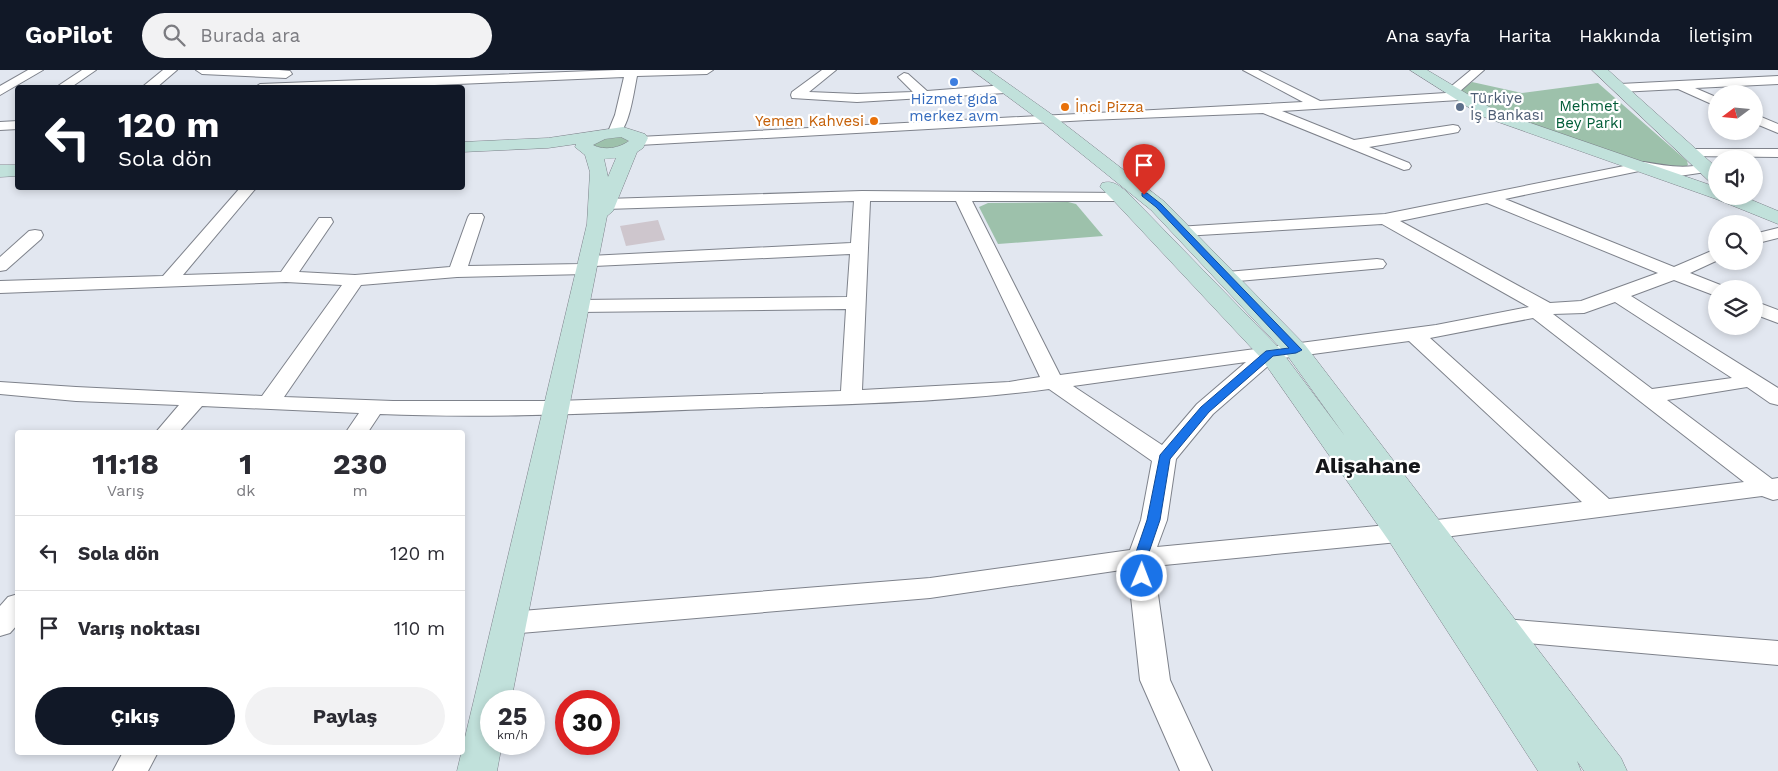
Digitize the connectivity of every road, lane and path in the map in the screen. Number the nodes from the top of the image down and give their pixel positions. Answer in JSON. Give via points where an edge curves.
{"nodes":[{"id":1,"x":37,"y":70,"type":"edge"},
{"id":2,"x":90,"y":70,"type":"edge"},
{"id":3,"x":171,"y":70,"type":"edge"},
{"id":4,"x":202,"y":70,"type":"edge"},
{"id":5,"x":707,"y":70,"type":"edge"},
{"id":6,"x":830,"y":70,"type":"edge"},
{"id":7,"x":964,"y":70,"type":"edge"},
{"id":8,"x":1248,"y":70,"type":"edge"},
{"id":9,"x":1417,"y":70,"type":"edge"},
{"id":10,"x":1478,"y":70,"type":"edge"},
{"id":11,"x":1599,"y":70,"type":"edge"},
{"id":12,"x":1742,"y":70,"type":"edge"},
{"id":13,"x":631,"y":72,"type":"edge"},
{"id":14,"x":484,"y":74,"type":"edge"},
{"id":15,"x":904,"y":77,"type":"dead end"},
{"id":16,"x":1775,"y":81,"type":"edge"},
{"id":17,"x":991,"y":83,"type":"edge"},
{"id":18,"x":66,"y":85,"type":"edge"},
{"id":19,"x":151,"y":85,"type":"edge"},
{"id":20,"x":284,"y":85,"type":"edge"},
{"id":21,"x":313,"y":85,"type":"edge"},
{"id":22,"x":1680,"y":85,"type":"junction"},
{"id":23,"x":1620,"y":88,"type":"junction"},
{"id":24,"x":0,"y":90,"type":"edge"},
{"id":25,"x":1456,"y":94,"type":"junction"},
{"id":26,"x":924,"y":96,"type":"junction"},
{"id":27,"x":15,"y":98,"type":"edge"},
{"id":28,"x":1708,"y":98,"type":"edge"},
{"id":29,"x":0,"y":99,"type":"edge"},
{"id":30,"x":1319,"y":105,"type":"junction"},
{"id":31,"x":1262,"y":109,"type":"junction"},
{"id":32,"x":1038,"y":119,"type":"junction"},
{"id":33,"x":1763,"y":122,"type":"edge"},
{"id":34,"x":15,"y":125,"type":"edge"},
{"id":35,"x":0,"y":126,"type":"edge"},
{"id":36,"x":1453,"y":129,"type":"dead end"},
{"id":37,"x":1778,"y":129,"type":"edge"},
{"id":38,"x":615,"y":132,"type":"junction"},
{"id":39,"x":634,"y":145,"type":"junction"},
{"id":40,"x":1351,"y":145,"type":"junction"},
{"id":41,"x":592,"y":146,"type":"junction"},
{"id":42,"x":465,"y":147,"type":"edge"},
{"id":43,"x":1778,"y":152,"type":"edge"},
{"id":44,"x":465,"y":154,"type":"edge"},
{"id":45,"x":1696,"y":159,"type":"junction"},
{"id":46,"x":1404,"y":166,"type":"dead end"},
{"id":47,"x":1644,"y":166,"type":"junction"},
{"id":48,"x":15,"y":170,"type":"edge"},
{"id":49,"x":1708,"y":170,"type":"edge"},
{"id":50,"x":0,"y":171,"type":"edge"},
{"id":51,"x":15,"y":177,"type":"edge"},
{"id":52,"x":0,"y":178,"type":"edge"},
{"id":53,"x":246,"y":190,"type":"edge"},
{"id":54,"x":1708,"y":190,"type":"edge"},
{"id":55,"x":862,"y":196,"type":"junction"},
{"id":56,"x":1120,"y":196,"type":"junction"},
{"id":57,"x":962,"y":197,"type":"junction"},
{"id":58,"x":1486,"y":197,"type":"junction"},
{"id":59,"x":1748,"y":205,"type":"edge"},
{"id":60,"x":1754,"y":205,"type":"edge"},
{"id":61,"x":1759,"y":209,"type":"junction"},
{"id":62,"x":601,"y":214,"type":"junction"},
{"id":63,"x":476,"y":217,"type":"dead end"},
{"id":64,"x":1385,"y":218,"type":"junction"},
{"id":65,"x":1778,"y":218,"type":"edge"},
{"id":66,"x":325,"y":222,"type":"dead end"},
{"id":67,"x":1183,"y":231,"type":"junction"},
{"id":68,"x":1778,"y":233,"type":"edge"},
{"id":69,"x":35,"y":235,"type":"dead end"},
{"id":70,"x":1763,"y":237,"type":"edge"},
{"id":71,"x":860,"y":248,"type":"junction"},
{"id":72,"x":1708,"y":258,"type":"edge"},
{"id":73,"x":1377,"y":264,"type":"dead end"},
{"id":74,"x":588,"y":265,"type":"junction"},
{"id":75,"x":0,"y":266,"type":"edge"},
{"id":76,"x":457,"y":272,"type":"junction"},
{"id":77,"x":1675,"y":272,"type":"junction"},
{"id":78,"x":1227,"y":276,"type":"junction"},
{"id":79,"x":286,"y":277,"type":"junction"},
{"id":80,"x":356,"y":280,"type":"junction"},
{"id":81,"x":168,"y":281,"type":"junction"},
{"id":82,"x":1708,"y":286,"type":"edge"},
{"id":83,"x":0,"y":287,"type":"edge"},
{"id":84,"x":1617,"y":295,"type":"junction"},
{"id":85,"x":857,"y":303,"type":"junction"},
{"id":86,"x":579,"y":306,"type":"junction"},
{"id":87,"x":1542,"y":310,"type":"junction"},
{"id":88,"x":1763,"y":311,"type":"edge"},
{"id":89,"x":1778,"y":317,"type":"edge"},
{"id":90,"x":1414,"y":334,"type":"junction"},
{"id":91,"x":1296,"y":350,"type":"junction"},
{"id":92,"x":1270,"y":353,"type":"junction"},
{"id":93,"x":1751,"y":380,"type":"junction"},
{"id":94,"x":1053,"y":382,"type":"junction"},
{"id":95,"x":0,"y":388,"type":"edge"},
{"id":96,"x":1646,"y":396,"type":"junction"},
{"id":97,"x":852,"y":397,"type":"junction"},
{"id":98,"x":1778,"y":398,"type":"edge"},
{"id":99,"x":196,"y":399,"type":"junction"},
{"id":100,"x":269,"y":402,"type":"junction"},
{"id":101,"x":374,"y":407,"type":"junction"},
{"id":102,"x":556,"y":408,"type":"junction"},
{"id":103,"x":169,"y":430,"type":"edge"},
{"id":104,"x":358,"y":430,"type":"edge"},
{"id":105,"x":1164,"y":458,"type":"junction"},
{"id":106,"x":1774,"y":490,"type":"edge"},
{"id":107,"x":1604,"y":508,"type":"junction"},
{"id":108,"x":1429,"y":530,"type":"junction"},
{"id":109,"x":1400,"y":533,"type":"junction"},
{"id":110,"x":1140,"y":558,"type":"junction"},
{"id":111,"x":15,"y":608,"type":"edge"},
{"id":112,"x":509,"y":623,"type":"junction"},
{"id":113,"x":0,"y":625,"type":"edge"},
{"id":114,"x":1503,"y":630,"type":"junction"},
{"id":115,"x":1778,"y":653,"type":"edge"},
{"id":116,"x":494,"y":690,"type":"edge"},
{"id":117,"x":140,"y":755,"type":"edge"},
{"id":118,"x":480,"y":755,"type":"edge"},
{"id":119,"x":129,"y":771,"type":"edge"},
{"id":120,"x":477,"y":771,"type":"edge"},
{"id":121,"x":1196,"y":771,"type":"edge"},
{"id":122,"x":1561,"y":771,"type":"edge"},
{"id":123,"x":1607,"y":771,"type":"edge"}],
"edges":[{"from":1,"to":24,"type":"street"},
{"from":2,"to":18,"type":"street"},
{"from":3,"to":19,"type":"street"},
{"from":4,"to":20,"type":"street","via":[[294,74]]},
{"from":5,"to":13,"type":"street"},
{"from":6,"to":26,"type":"street","via":[[796,95],[857,98]]},
{"from":7,"to":17,"type":"main road"},
{"from":8,"to":30,"type":"street"},
{"from":9,"to":25,"type":"main road"},
{"from":10,"to":25,"type":"street"},
{"from":11,"to":23,"type":"main road"},
{"from":12,"to":16,"type":"street"},
{"from":13,"to":14,"type":"street"},
{"from":13,"to":38,"type":"street"},
{"from":14,"to":21,"type":"street"},
{"from":15,"to":26,"type":"street"},
{"from":16,"to":22,"type":"street"},
{"from":17,"to":26,"type":"street"},
{"from":17,"to":32,"type":"main road"},
{"from":22,"to":23,"type":"street"},
{"from":22,"to":28,"type":"street"},
{"from":23,"to":45,"type":"main road"},
{"from":25,"to":30,"type":"street"},
{"from":25,"to":47,"type":"main road","via":[[1490,114]]},
{"from":27,"to":29,"type":"street"},
{"from":30,"to":31,"type":"street"},
{"from":31,"to":32,"type":"street"},
{"from":31,"to":40,"type":"street"},
{"from":32,"to":39,"type":"street"},
{"from":32,"to":56,"type":"main road"},
{"from":32,"to":67,"type":"main road","via":[[1158,206]]},
{"from":33,"to":37,"type":"street"},
{"from":34,"to":35,"type":"street"},
{"from":36,"to":40,"type":"street"},
{"from":38,"to":39,"type":"main road","via":[[630,133],[639,138]]},
{"from":38,"to":41,"type":"main road"},
{"from":39,"to":41,"type":"main road","via":[[607,153]]},
{"from":39,"to":62,"type":"main road"},
{"from":40,"to":46,"type":"street"},
{"from":41,"to":42,"type":"main road","via":[[548,143]]},
{"from":41,"to":44,"type":"main road"},
{"from":41,"to":62,"type":"main road","via":[[599,172]]},
{"from":43,"to":45,"type":"street"},
{"from":45,"to":47,"type":"street","via":[[1701,169],[1678,172]]},
{"from":45,"to":49,"type":"main road"},
{"from":47,"to":54,"type":"main road"},
{"from":47,"to":58,"type":"street"},
{"from":48,"to":50,"type":"main road"},
{"from":51,"to":52,"type":"main road"},
{"from":53,"to":81,"type":"street"},
{"from":55,"to":57,"type":"street"},
{"from":55,"to":62,"type":"street"},
{"from":55,"to":71,"type":"street"},
{"from":56,"to":57,"type":"street"},
{"from":56,"to":92,"type":"main road"},
{"from":57,"to":94,"type":"street"},
{"from":58,"to":64,"type":"street"},
{"from":58,"to":77,"type":"street"},
{"from":59,"to":61,"type":"main road"},
{"from":60,"to":61,"type":"main road"},
{"from":61,"to":65,"type":"main road"},
{"from":62,"to":74,"type":"main road"},
{"from":63,"to":76,"type":"street"},
{"from":64,"to":67,"type":"street"},
{"from":64,"to":87,"type":"street"},
{"from":66,"to":79,"type":"street"},
{"from":67,"to":78,"type":"main road"},
{"from":68,"to":70,"type":"street"},
{"from":69,"to":75,"type":"street"},
{"from":71,"to":74,"type":"street"},
{"from":71,"to":85,"type":"street"},
{"from":72,"to":77,"type":"street"},
{"from":73,"to":78,"type":"street"},
{"from":74,"to":76,"type":"street"},
{"from":74,"to":86,"type":"main road"},
{"from":76,"to":80,"type":"street"},
{"from":77,"to":82,"type":"street"},
{"from":77,"to":84,"type":"street"},
{"from":78,"to":91,"type":"main road"},
{"from":79,"to":80,"type":"street"},
{"from":79,"to":81,"type":"street"},
{"from":80,"to":100,"type":"street"},
{"from":81,"to":83,"type":"street"},
{"from":84,"to":87,"type":"street","via":[[1584,308]]},
{"from":84,"to":93,"type":"street"},
{"from":85,"to":86,"type":"street"},
{"from":85,"to":97,"type":"street"},
{"from":86,"to":102,"type":"main road"},
{"from":87,"to":90,"type":"street"},
{"from":87,"to":96,"type":"street"},
{"from":88,"to":89,"type":"street"},
{"from":90,"to":91,"type":"street"},
{"from":90,"to":107,"type":"street"},
{"from":91,"to":92,"type":"street"},
{"from":91,"to":108,"type":"main road"},
{"from":92,"to":94,"type":"street"},
{"from":92,"to":105,"type":"street","via":[[1205,409]]},
{"from":92,"to":109,"type":"main road"},
{"from":93,"to":96,"type":"street"},
{"from":93,"to":98,"type":"street"},
{"from":94,"to":97,"type":"street","via":[[1010,388]]},
{"from":94,"to":105,"type":"street"},
{"from":95,"to":99,"type":"street"},
{"from":96,"to":106,"type":"street"},
{"from":97,"to":102,"type":"street"},
{"from":99,"to":100,"type":"street"},
{"from":99,"to":103,"type":"street"},
{"from":100,"to":101,"type":"street"},
{"from":101,"to":102,"type":"street"},
{"from":101,"to":104,"type":"street"},
{"from":102,"to":112,"type":"main road"},
{"from":105,"to":110,"type":"street","via":[[1154,520]]},
{"from":106,"to":107,"type":"street"},
{"from":107,"to":108,"type":"street"},
{"from":108,"to":109,"type":"street"},
{"from":108,"to":114,"type":"main road"},
{"from":109,"to":110,"type":"street"},
{"from":109,"to":122,"type":"main road"},
{"from":110,"to":112,"type":"street","via":[[930,588]]},
{"from":110,"to":121,"type":"street","via":[[1155,680]]},
{"from":111,"to":113,"type":"street"},
{"from":112,"to":116,"type":"main road"},
{"from":114,"to":115,"type":"street"},
{"from":114,"to":123,"type":"main road"},
{"from":117,"to":119,"type":"street"},
{"from":118,"to":120,"type":"main road"}]}
